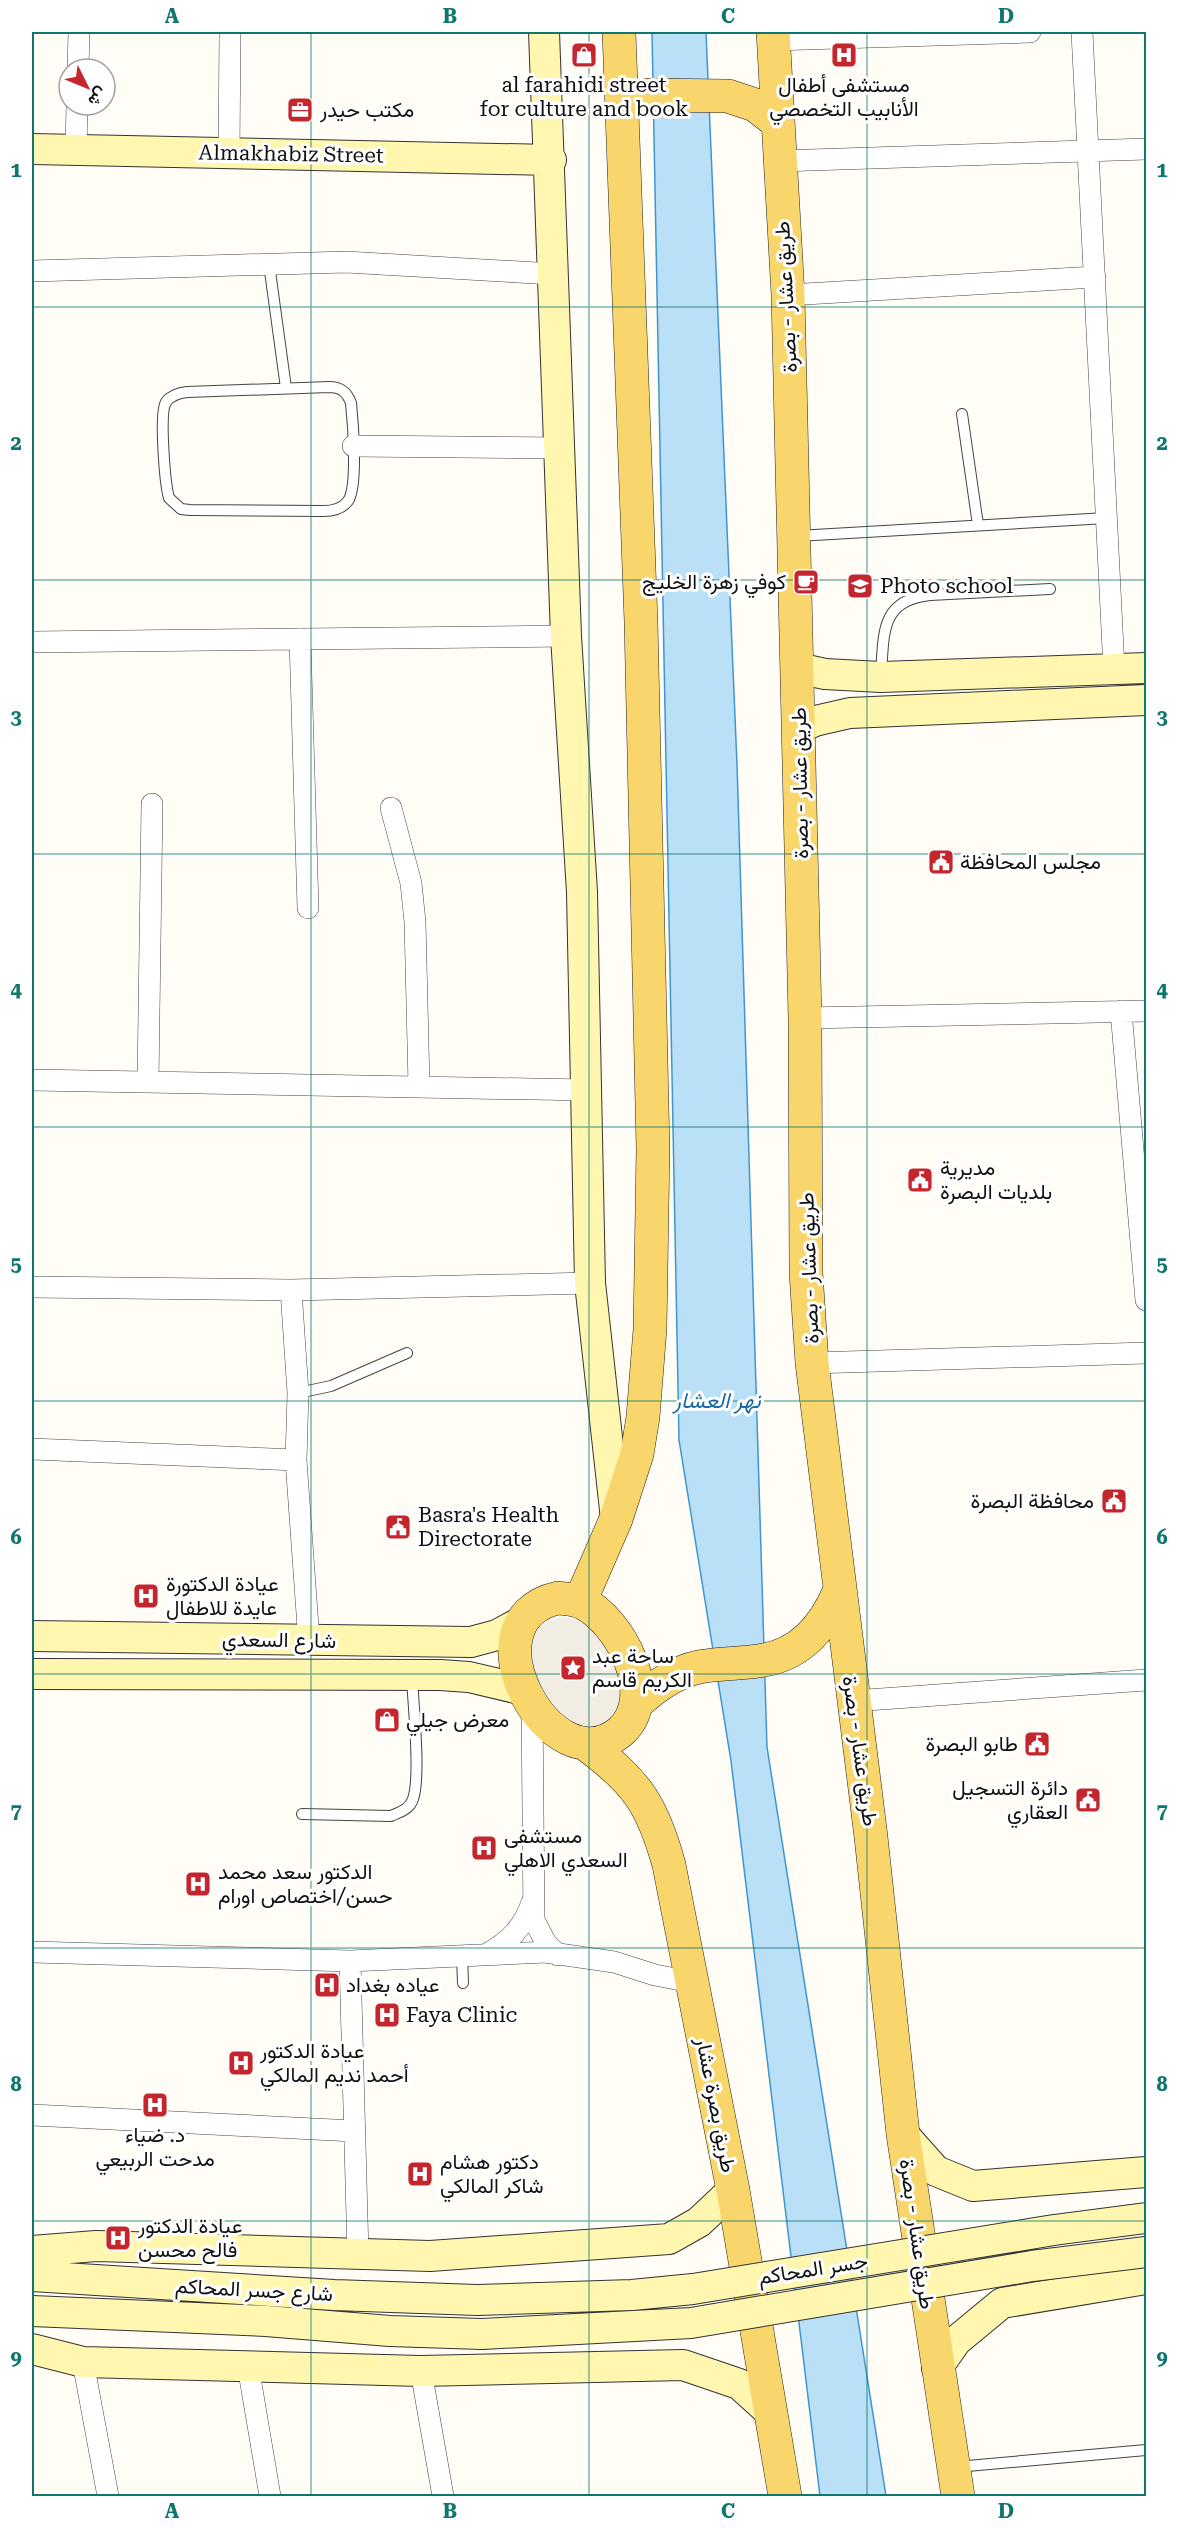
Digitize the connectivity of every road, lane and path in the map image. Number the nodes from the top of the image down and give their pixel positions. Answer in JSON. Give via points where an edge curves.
{"nodes":[{"id":1,"x":79,"y":32,"type":"edge"},
{"id":2,"x":231,"y":32,"type":"edge"},
{"id":3,"x":544,"y":32,"type":"edge"},
{"id":4,"x":619,"y":32,"type":"edge"},
{"id":5,"x":1030,"y":32,"type":"edge"},
{"id":6,"x":1082,"y":32,"type":"edge"},
{"id":7,"x":773,"y":36,"type":"edge"},
{"id":8,"x":78,"y":57,"type":"edge"},
{"id":9,"x":621,"y":109,"type":"junction"},
{"id":10,"x":77,"y":117,"type":"edge"},
{"id":11,"x":777,"y":122,"type":"junction"},
{"id":12,"x":32,"y":149,"type":"edge"},
{"id":13,"x":1146,"y":149,"type":"edge"},
{"id":14,"x":76,"y":150,"type":"junction"},
{"id":15,"x":1089,"y":151,"type":"junction"},
{"id":16,"x":229,"y":153,"type":"junction"},
{"id":17,"x":550,"y":160,"type":"junction"},
{"id":18,"x":779,"y":161,"type":"junction"},
{"id":19,"x":269,"y":264,"type":"junction"},
{"id":20,"x":32,"y":271,"type":"edge"},
{"id":21,"x":553,"y":274,"type":"junction"},
{"id":22,"x":1095,"y":277,"type":"junction"},
{"id":23,"x":788,"y":295,"type":"junction"},
{"id":24,"x":286,"y":388,"type":"junction"},
{"id":25,"x":962,"y":414,"type":"dead end"},
{"id":26,"x":353,"y":446,"type":"junction"},
{"id":27,"x":559,"y":448,"type":"junction"},
{"id":28,"x":1107,"y":518,"type":"junction"},
{"id":29,"x":978,"y":525,"type":"junction"},
{"id":30,"x":794,"y":536,"type":"junction"},
{"id":31,"x":1050,"y":589,"type":"dead end"},
{"id":32,"x":566,"y":636,"type":"junction"},
{"id":33,"x":300,"y":639,"type":"junction"},
{"id":34,"x":32,"y":642,"type":"edge"},
{"id":35,"x":797,"y":668,"type":"junction"},
{"id":36,"x":1146,"y":668,"type":"edge"},
{"id":37,"x":1114,"y":669,"type":"junction"},
{"id":38,"x":881,"y":677,"type":"junction"},
{"id":39,"x":1146,"y":700,"type":"edge"},
{"id":40,"x":799,"y":728,"type":"junction"},
{"id":41,"x":152,"y":804,"type":"dead end"},
{"id":42,"x":392,"y":808,"type":"dead end"},
{"id":43,"x":308,"y":908,"type":"dead end"},
{"id":44,"x":1121,"y":1011,"type":"junction"},
{"id":45,"x":1146,"y":1011,"type":"edge"},
{"id":46,"x":805,"y":1018,"type":"junction"},
{"id":47,"x":32,"y":1080,"type":"edge"},
{"id":48,"x":148,"y":1082,"type":"junction"},
{"id":49,"x":419,"y":1085,"type":"junction"},
{"id":50,"x":586,"y":1089,"type":"junction"},
{"id":51,"x":590,"y":1283,"type":"junction"},
{"id":52,"x":32,"y":1287,"type":"edge"},
{"id":53,"x":291,"y":1290,"type":"junction"},
{"id":54,"x":1146,"y":1299,"type":"edge"},
{"id":55,"x":407,"y":1353,"type":"dead end"},
{"id":56,"x":1146,"y":1353,"type":"edge"},
{"id":57,"x":812,"y":1363,"type":"junction"},
{"id":58,"x":298,"y":1393,"type":"junction"},
{"id":59,"x":32,"y":1449,"type":"edge"},
{"id":60,"x":296,"y":1460,"type":"junction"},
{"id":61,"x":616,"y":1519,"type":"junction"},
{"id":62,"x":839,"y":1592,"type":"junction"},
{"id":63,"x":580,"y":1602,"type":"junction"},
{"id":64,"x":521,"y":1622,"type":"junction"},
{"id":65,"x":32,"y":1636,"type":"edge"},
{"id":66,"x":309,"y":1641,"type":"junction"},
{"id":67,"x":32,"y":1674,"type":"edge"},
{"id":68,"x":412,"y":1675,"type":"junction"},
{"id":69,"x":1146,"y":1680,"type":"edge"},
{"id":70,"x":528,"y":1697,"type":"junction"},
{"id":71,"x":854,"y":1701,"type":"junction"},
{"id":72,"x":636,"y":1704,"type":"junction"},
{"id":73,"x":584,"y":1743,"type":"junction"},
{"id":74,"x":302,"y":1815,"type":"dead end"},
{"id":75,"x":533,"y":1899,"type":"junction"},
{"id":76,"x":32,"y":1952,"type":"edge"},
{"id":77,"x":486,"y":1955,"type":"junction"},
{"id":78,"x":558,"y":1955,"type":"junction"},
{"id":79,"x":462,"y":1956,"type":"junction"},
{"id":80,"x":350,"y":1961,"type":"junction"},
{"id":81,"x":692,"y":1982,"type":"junction"},
{"id":82,"x":463,"y":1983,"type":"dead end"},
{"id":83,"x":32,"y":2115,"type":"edge"},
{"id":84,"x":354,"y":2131,"type":"junction"},
{"id":85,"x":903,"y":2134,"type":"junction"},
{"id":86,"x":1146,"y":2172,"type":"edge"},
{"id":87,"x":733,"y":2190,"type":"junction"},
{"id":88,"x":1146,"y":2218,"type":"edge"},
{"id":89,"x":32,"y":2251,"type":"edge"},
{"id":90,"x":1146,"y":2252,"type":"edge"},
{"id":91,"x":358,"y":2254,"type":"junction"},
{"id":92,"x":32,"y":2276,"type":"edge"},
{"id":93,"x":1146,"y":2279,"type":"edge"},
{"id":94,"x":477,"y":2300,"type":"joint"},
{"id":95,"x":32,"y":2311,"type":"edge"},
{"id":96,"x":32,"y":2349,"type":"edge"},
{"id":97,"x":82,"y":2361,"type":"junction"},
{"id":98,"x":248,"y":2366,"type":"junction"},
{"id":99,"x":937,"y":2368,"type":"junction"},
{"id":100,"x":421,"y":2371,"type":"junction"},
{"id":101,"x":771,"y":2413,"type":"junction"},
{"id":102,"x":1146,"y":2450,"type":"edge"},
{"id":103,"x":956,"y":2482,"type":"edge"},
{"id":104,"x":108,"y":2496,"type":"edge"},
{"id":105,"x":270,"y":2496,"type":"edge"},
{"id":106,"x":443,"y":2496,"type":"edge"},
{"id":107,"x":785,"y":2496,"type":"edge"}],
"edges":[{"from":1,"to":8,"type":"street"},
{"from":2,"to":16,"type":"street"},
{"from":3,"to":17,"type":"main road"},
{"from":4,"to":9,"type":"main road"},
{"from":5,"to":7,"type":"street"},
{"from":6,"to":15,"type":"street"},
{"from":7,"to":11,"type":"main road","name":"طريق عشار - بصرة"},
{"from":9,"to":11,"type":"main road","via":[[648,95],[728,96],[755,105]]},
{"from":9,"to":61,"type":"main road","via":[[641,622],[653,1149],[650,1329],[643,1417]]},
{"from":10,"to":14,"type":"street"},
{"from":11,"to":18,"type":"main road","name":"طريق عشار - بصرة"},
{"from":12,"to":14,"type":"main road","name":"Almakhabiz Street"},
{"from":13,"to":15,"type":"street"},
{"from":14,"to":16,"type":"main road","name":"Almakhabiz Street"},
{"from":15,"to":18,"type":"street"},
{"from":15,"to":22,"type":"street"},
{"from":16,"to":17,"type":"main road","name":"Almakhabiz Street"},
{"from":17,"to":21,"type":"main road"},
{"from":18,"to":23,"type":"main road","name":"طريق عشار - بصرة"},
{"from":19,"to":20,"type":"street"},
{"from":19,"to":21,"type":"street","via":[[346,262]]},
{"from":19,"to":24,"type":"lane"},
{"from":21,"to":27,"type":"main road"},
{"from":22,"to":23,"type":"street"},
{"from":22,"to":28,"type":"street"},
{"from":23,"to":30,"type":"main road","name":"طريق عشار - بصرة"},
{"from":24,"to":26,"type":"lane","via":[[335,387],[346,392],[351,403]]},
{"from":24,"to":26,"type":"lane","via":[[179,393],[167,402],[163,416],[167,490],[174,505],[190,510],[333,511],[342,507],[353,492]]},
{"from":25,"to":29,"type":"lane"},
{"from":26,"to":27,"type":"street"},
{"from":27,"to":32,"type":"main road"},
{"from":28,"to":29,"type":"lane"},
{"from":28,"to":37,"type":"street"},
{"from":29,"to":30,"type":"lane"},
{"from":30,"to":35,"type":"main road","name":"طريق عشار - بصرة"},
{"from":31,"to":38,"type":"lane","via":[[930,594],[902,602],[885,626]]},
{"from":32,"to":33,"type":"street"},
{"from":32,"to":50,"type":"main road","via":[[582,892]]},
{"from":33,"to":34,"type":"street"},
{"from":33,"to":43,"type":"street"},
{"from":35,"to":38,"type":"main road"},
{"from":35,"to":40,"type":"main road","name":"طريق عشار - بصرة"},
{"from":36,"to":37,"type":"main road"},
{"from":37,"to":38,"type":"main road"},
{"from":39,"to":40,"type":"main road","via":[[850,713]]},
{"from":40,"to":46,"type":"main road","name":"طريق عشار - بصرة"},
{"from":41,"to":48,"type":"street"},
{"from":42,"to":49,"type":"street","via":[[411,882],[414,912]]},
{"from":44,"to":45,"type":"street"},
{"from":44,"to":46,"type":"street"},
{"from":44,"to":54,"type":"street"},
{"from":46,"to":57,"type":"main road","name":"طريق عشار - بصرة","via":[[806,1273]]},
{"from":47,"to":48,"type":"street"},
{"from":48,"to":49,"type":"street"},
{"from":49,"to":50,"type":"street"},
{"from":50,"to":51,"type":"main road"},
{"from":51,"to":53,"type":"street"},
{"from":51,"to":61,"type":"main road"},
{"from":52,"to":53,"type":"street"},
{"from":53,"to":58,"type":"street"},
{"from":55,"to":58,"type":"lane","via":[[331,1386]]},
{"from":56,"to":57,"type":"street"},
{"from":57,"to":62,"type":"main road","name":"طريق عشار - بصرة"},
{"from":58,"to":60,"type":"street"},
{"from":59,"to":60,"type":"street"},
{"from":60,"to":66,"type":"street"},
{"from":61,"to":63,"type":"main road"},
{"from":62,"to":71,"type":"main road","name":"طريق عشار - بصرة"},
{"from":62,"to":72,"type":"main road","via":[[819,1628],[786,1653],[766,1660],[686,1671],[659,1685]]},
{"from":63,"to":64,"type":"main road","via":[[547,1600]]},
{"from":63,"to":72,"type":"main road","via":[[603,1619],[623,1646],[636,1681]]},
{"from":64,"to":66,"type":"main road","name":"شارع السعدي","via":[[497,1635],[471,1642]]},
{"from":64,"to":70,"type":"main road","via":[[516,1659]]},
{"from":65,"to":66,"type":"main road","name":"شارع السعدي"},
{"from":67,"to":68,"type":"main road","name":"شارع السعدي"},
{"from":68,"to":70,"type":"main road","name":"شارع السعدي","via":[[469,1677]]},
{"from":68,"to":74,"type":"lane","via":[[416,1777],[413,1801],[404,1811],[391,1816]]},
{"from":69,"to":71,"type":"street"},
{"from":70,"to":73,"type":"main road","via":[[563,1737]]},
{"from":70,"to":75,"type":"street"},
{"from":71,"to":85,"type":"main road","name":"طريق عشار - بصرة"},
{"from":72,"to":73,"type":"main road","via":[[626,1726],[617,1734],[596,1743]]},
{"from":73,"to":81,"type":"main road","name":"طريق بصرة عشار","via":[[615,1766],[641,1795],[659,1828]]},
{"from":75,"to":77,"type":"street","via":[[520,1927]]},
{"from":75,"to":78,"type":"street","via":[[539,1933]]},
{"from":76,"to":80,"type":"street"},
{"from":77,"to":78,"type":"street"},
{"from":77,"to":79,"type":"street"},
{"from":78,"to":81,"type":"street","via":[[614,1962]]},
{"from":79,"to":80,"type":"street"},
{"from":79,"to":82,"type":"lane"},
{"from":80,"to":84,"type":"street"},
{"from":81,"to":87,"type":"main road","name":"طريق بصرة عشار"},
{"from":83,"to":84,"type":"street"},
{"from":84,"to":91,"type":"street"},
{"from":85,"to":86,"type":"main road","via":[[936,2171],[973,2186]]},
{"from":85,"to":99,"type":"main road","name":"طريق عشار - بصرة"},
{"from":87,"to":91,"type":"main road","via":[[699,2222],[669,2240],[430,2256]]},
{"from":87,"to":101,"type":"main road","name":"طريق بصرة عشار"},
{"from":88,"to":94,"type":"main road","name":"جسر المحاكم","bridge":true,"via":[[693,2289]]},
{"from":89,"to":91,"type":"main road","via":[[96,2246]]},
{"from":90,"to":95,"type":"main road","name":"جسر المحاكم","bridge":true,"via":[[1032,2266],[691,2323],[482,2334]]},
{"from":92,"to":94,"type":"main road","name":"شارع جسر المحاكم"},
{"from":93,"to":99,"type":"main road","via":[[1002,2303],[956,2341]]},
{"from":96,"to":97,"type":"main road"},
{"from":97,"to":98,"type":"main road"},
{"from":97,"to":104,"type":"street"},
{"from":98,"to":100,"type":"main road"},
{"from":98,"to":105,"type":"street"},
{"from":99,"to":103,"type":"main road","name":"طريق عشار - بصرة"},
{"from":100,"to":101,"type":"main road","via":[[683,2365],[739,2384]]},
{"from":100,"to":106,"type":"street"},
{"from":101,"to":107,"type":"main road","name":"طريق بصرة عشار"},
{"from":102,"to":103,"type":"lane"}]}
